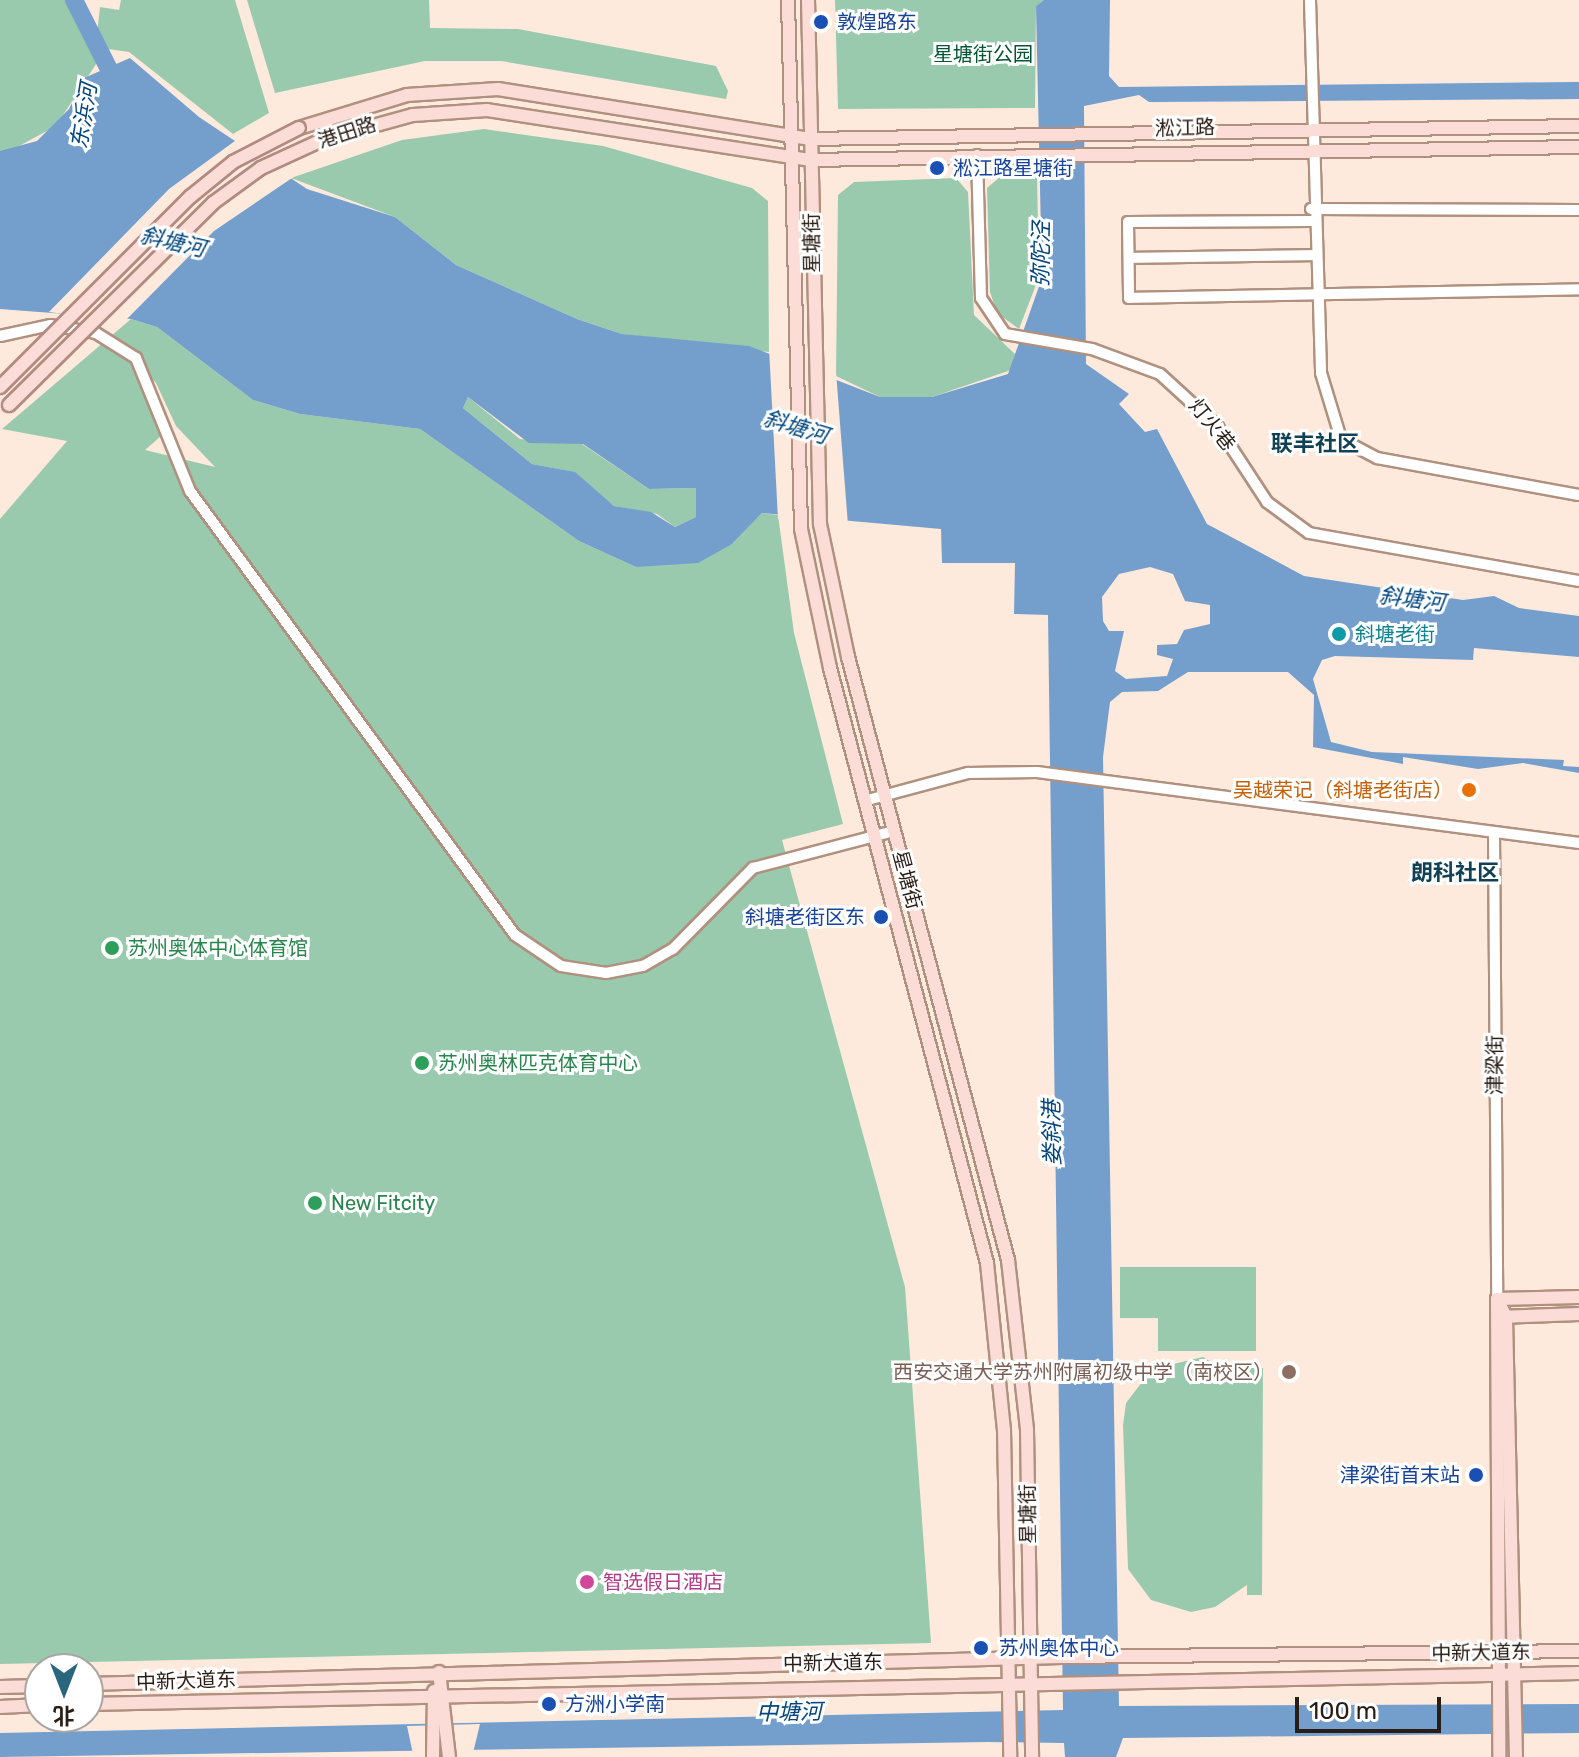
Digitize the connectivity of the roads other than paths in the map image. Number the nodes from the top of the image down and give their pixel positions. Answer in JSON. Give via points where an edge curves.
{"nodes":[{"id":1,"x":788,"y":0,"type":"edge"},
{"id":2,"x":808,"y":0,"type":"edge"},
{"id":3,"x":1310,"y":0,"type":"edge"},
{"id":4,"x":1310,"y":126,"type":"junction"},
{"id":5,"x":1579,"y":126,"type":"edge"},
{"id":6,"x":790,"y":137,"type":"junction"},
{"id":7,"x":810,"y":139,"type":"junction"},
{"id":8,"x":1310,"y":146,"type":"junction"},
{"id":9,"x":1579,"y":147,"type":"edge"},
{"id":10,"x":977,"y":155,"type":"junction"},
{"id":11,"x":791,"y":159,"type":"junction"},
{"id":12,"x":810,"y":160,"type":"junction"},
{"id":13,"x":1579,"y":210,"type":"edge"},
{"id":14,"x":1311,"y":215,"type":"junction"},
{"id":15,"x":1314,"y":255,"type":"junction"},
{"id":16,"x":1129,"y":258,"type":"junction"},
{"id":17,"x":1579,"y":289,"type":"edge"},
{"id":18,"x":1318,"y":293,"type":"junction"},
{"id":19,"x":0,"y":336,"type":"edge"},
{"id":20,"x":0,"y":387,"type":"edge"},
{"id":21,"x":5,"y":408,"type":"edge"},
{"id":22,"x":1579,"y":495,"type":"edge"},
{"id":23,"x":1579,"y":581,"type":"edge"},
{"id":24,"x":885,"y":796,"type":"junction"},
{"id":25,"x":864,"y":801,"type":"junction"},
{"id":26,"x":894,"y":831,"type":"junction"},
{"id":27,"x":1494,"y":832,"type":"junction"},
{"id":28,"x":873,"y":836,"type":"junction"},
{"id":29,"x":1579,"y":843,"type":"edge"},
{"id":30,"x":1579,"y":1297,"type":"edge"},
{"id":31,"x":1497,"y":1299,"type":"junction"},
{"id":32,"x":1579,"y":1314,"type":"edge"},
{"id":33,"x":1492,"y":1317,"type":"junction"},
{"id":34,"x":1506,"y":1317,"type":"junction"},
{"id":35,"x":1579,"y":1651,"type":"edge"},
{"id":36,"x":1498,"y":1653,"type":"junction"},
{"id":37,"x":1513,"y":1653,"type":"junction"},
{"id":38,"x":1031,"y":1659,"type":"junction"},
{"id":39,"x":1009,"y":1660,"type":"junction"},
{"id":40,"x":439,"y":1672,"type":"junction"},
{"id":41,"x":1579,"y":1673,"type":"edge"},
{"id":42,"x":1514,"y":1674,"type":"junction"},
{"id":43,"x":1498,"y":1675,"type":"junction"},
{"id":44,"x":104,"y":1683,"type":"edge"},
{"id":45,"x":1031,"y":1683,"type":"junction"},
{"id":46,"x":1009,"y":1685,"type":"junction"},
{"id":47,"x":24,"y":1686,"type":"edge"},
{"id":48,"x":0,"y":1687,"type":"edge"},
{"id":49,"x":432,"y":1695,"type":"junction"},
{"id":50,"x":447,"y":1695,"type":"junction"},
{"id":51,"x":104,"y":1704,"type":"edge"},
{"id":52,"x":24,"y":1706,"type":"edge"},
{"id":53,"x":0,"y":1707,"type":"edge"},
{"id":54,"x":1032,"y":1752,"type":"edge"},
{"id":55,"x":1010,"y":1753,"type":"edge"},
{"id":56,"x":449,"y":1755,"type":"edge"},
{"id":57,"x":433,"y":1756,"type":"edge"},
{"id":58,"x":1499,"y":1757,"type":"edge"},
{"id":59,"x":1516,"y":1757,"type":"edge"}],
"edges":[{"from":1,"to":6,"type":"main road","name":"星塘街"},
{"from":2,"to":7,"type":"main road","name":"星塘街"},
{"from":3,"to":4,"type":"street"},
{"from":4,"to":5,"type":"main road","name":"淞江路"},
{"from":4,"to":7,"type":"main road","name":"淞江路"},
{"from":4,"to":8,"type":"street"},
{"from":6,"to":7,"type":"main road","name":"淞江路"},
{"from":6,"to":11,"type":"main road","name":"星塘街"},
{"from":6,"to":20,"type":"main road","name":"港田路","bridge":true,"via":[[498,89],[407,95],[299,128],[233,162],[190,197]]},
{"from":7,"to":12,"type":"main road","name":"星塘街"},
{"from":8,"to":9,"type":"main road","name":"淞江路"},
{"from":8,"to":10,"type":"main road","name":"淞江路"},
{"from":8,"to":14,"type":"street"},
{"from":10,"to":12,"type":"main road","name":"淞江路"},
{"from":10,"to":23,"type":"street","name":"灯火巷","via":[[981,298],[992,321],[1016,339],[1092,349],[1178,387],[1218,427],[1267,502],[1309,533]]},
{"from":11,"to":12,"type":"main road","name":"淞江路"},
{"from":11,"to":21,"type":"main road","name":"港田路","bridge":true,"via":[[487,110],[413,115],[322,140],[261,168],[213,203]]},
{"from":11,"to":25,"type":"main road","name":"星塘街","via":[[793,340],[808,562]]},
{"from":12,"to":24,"type":"main road","name":"星塘街","via":[[816,477],[828,567]]},
{"from":13,"to":14,"type":"street"},
{"from":14,"to":15,"type":"street"},
{"from":14,"to":16,"type":"street","via":[[1128,222]]},
{"from":15,"to":16,"type":"street"},
{"from":15,"to":18,"type":"street"},
{"from":16,"to":18,"type":"street","via":[[1129,298]]},
{"from":17,"to":18,"type":"street"},
{"from":18,"to":22,"type":"street","via":[[1321,373],[1341,439],[1377,458]]},
{"from":19,"to":28,"type":"street","via":[[50,325],[105,336],[136,358],[190,491],[515,935],[547,959],[589,973],[643,966],[673,949],[753,868]]},
{"from":24,"to":25,"type":"street"},
{"from":24,"to":26,"type":"main road","name":"星塘街"},
{"from":24,"to":27,"type":"street","via":[[968,773],[1037,772]]},
{"from":25,"to":28,"type":"main road","name":"星塘街"},
{"from":26,"to":28,"type":"street"},
{"from":26,"to":38,"type":"main road","name":"星塘街","via":[[1008,1260],[1027,1430]]},
{"from":27,"to":29,"type":"street"},
{"from":27,"to":31,"type":"street","name":"津梁街"},
{"from":28,"to":39,"type":"main road","name":"星塘街","via":[[987,1263],[1004,1430]]},
{"from":30,"to":31,"type":"main road"},
{"from":31,"to":33,"type":"main road","name":"津梁街"},
{"from":31,"to":34,"type":"main road","name":"津梁街"},
{"from":32,"to":34,"type":"main road"},
{"from":33,"to":34,"type":"main road"},
{"from":33,"to":36,"type":"main road","name":"津梁街"},
{"from":34,"to":37,"type":"main road","name":"津梁街"},
{"from":35,"to":37,"type":"main road","name":"中新大道东"},
{"from":36,"to":37,"type":"main road","name":"中新大道东"},
{"from":36,"to":38,"type":"main road","name":"中新大道东"},
{"from":36,"to":43,"type":"main road","name":"津梁街"},
{"from":37,"to":42,"type":"main road","name":"津梁街"},
{"from":38,"to":39,"type":"main road","name":"中新大道东"},
{"from":38,"to":45,"type":"main road","name":"星塘街"},
{"from":39,"to":40,"type":"main road","name":"中新大道东"},
{"from":39,"to":46,"type":"main road","name":"星塘街"},
{"from":40,"to":44,"type":"main road","name":"中新大道东"},
{"from":40,"to":49,"type":"main road"},
{"from":40,"to":50,"type":"main road"},
{"from":41,"to":42,"type":"main road","name":"中新大道东"},
{"from":42,"to":43,"type":"main road","name":"中新大道东"},
{"from":42,"to":59,"type":"main road","name":"津梁街"},
{"from":43,"to":45,"type":"main road","name":"中新大道东"},
{"from":43,"to":58,"type":"main road","name":"津梁街"},
{"from":45,"to":46,"type":"main road","name":"中新大道东"},
{"from":45,"to":54,"type":"main road","name":"星塘街"},
{"from":46,"to":50,"type":"main road","name":"中新大道东"},
{"from":46,"to":55,"type":"main road","name":"星塘街"},
{"from":47,"to":48,"type":"main road"},
{"from":49,"to":50,"type":"main road","name":"中新大道东"},
{"from":49,"to":51,"type":"main road","name":"中新大道东"},
{"from":49,"to":57,"type":"main road"},
{"from":50,"to":56,"type":"main road"},
{"from":52,"to":53,"type":"main road"}]}
